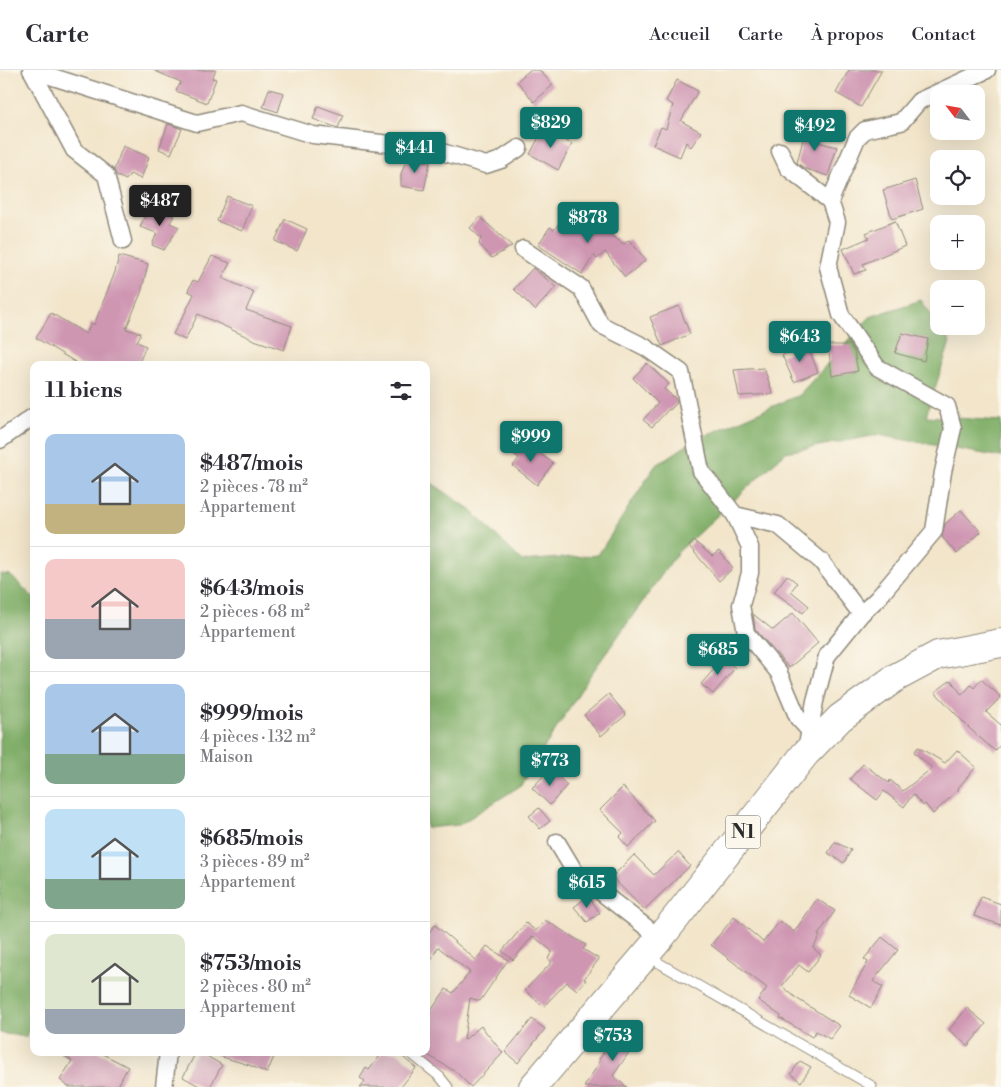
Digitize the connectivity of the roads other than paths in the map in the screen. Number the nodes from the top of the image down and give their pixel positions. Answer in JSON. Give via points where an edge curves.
{"nodes":[{"id":1,"x":31,"y":70,"type":"edge"},
{"id":2,"x":987,"y":70,"type":"edge"},
{"id":3,"x":519,"y":148,"type":"dead end"},
{"id":4,"x":780,"y":151,"type":"dead end"},
{"id":5,"x":830,"y":201,"type":"junction"},
{"id":6,"x":123,"y":241,"type":"dead end"},
{"id":7,"x":523,"y":249,"type":"dead end"},
{"id":8,"x":30,"y":419,"type":"edge"},
{"id":9,"x":0,"y":440,"type":"edge"},
{"id":10,"x":735,"y":516,"type":"junction"},
{"id":11,"x":861,"y":614,"type":"junction"},
{"id":12,"x":1001,"y":643,"type":"edge"},
{"id":13,"x":807,"y":742,"type":"junction"},
{"id":14,"x":557,"y":842,"type":"dead end"},
{"id":15,"x":652,"y":947,"type":"junction"},
{"id":16,"x":168,"y":1056,"type":"edge"},
{"id":17,"x":414,"y":1056,"type":"edge"},
{"id":18,"x":872,"y":1086,"type":"edge"},
{"id":19,"x":164,"y":1087,"type":"edge"},
{"id":20,"x":448,"y":1087,"type":"edge"},
{"id":21,"x":533,"y":1087,"type":"edge"}],
"edges":[{"from":1,"to":3,"type":"street","via":[[197,123],[241,113],[312,135],[432,149],[486,165]]},
{"from":1,"to":6,"type":"street","via":[[74,150],[106,175]]},
{"from":2,"to":5,"type":"street","via":[[919,101],[901,122],[865,130],[857,138]]},
{"from":4,"to":5,"type":"street","via":[[788,168]]},
{"from":5,"to":11,"type":"street","via":[[836,222],[828,267],[841,315],[876,368],[946,406],[953,428],[934,531]]},
{"from":7,"to":10,"type":"street","via":[[582,288],[601,325],[646,347],[681,372],[701,471]]},
{"from":8,"to":9,"type":"street"},
{"from":10,"to":11,"type":"street","via":[[778,525],[821,561]]},
{"from":10,"to":13,"type":"street","via":[[750,548],[750,573],[741,605],[746,633],[779,673]]},
{"from":11,"to":13,"type":"street","via":[[827,656]]},
{"from":12,"to":13,"type":"highway","number":"N1","via":[[938,655],[895,678]]},
{"from":13,"to":15,"type":"highway","number":"N1"},
{"from":14,"to":15,"type":"street","via":[[575,872]]},
{"from":15,"to":18,"type":"lane"},
{"from":15,"to":21,"type":"highway","number":"N1"},
{"from":16,"to":19,"type":"street"},
{"from":17,"to":20,"type":"lane"}]}
